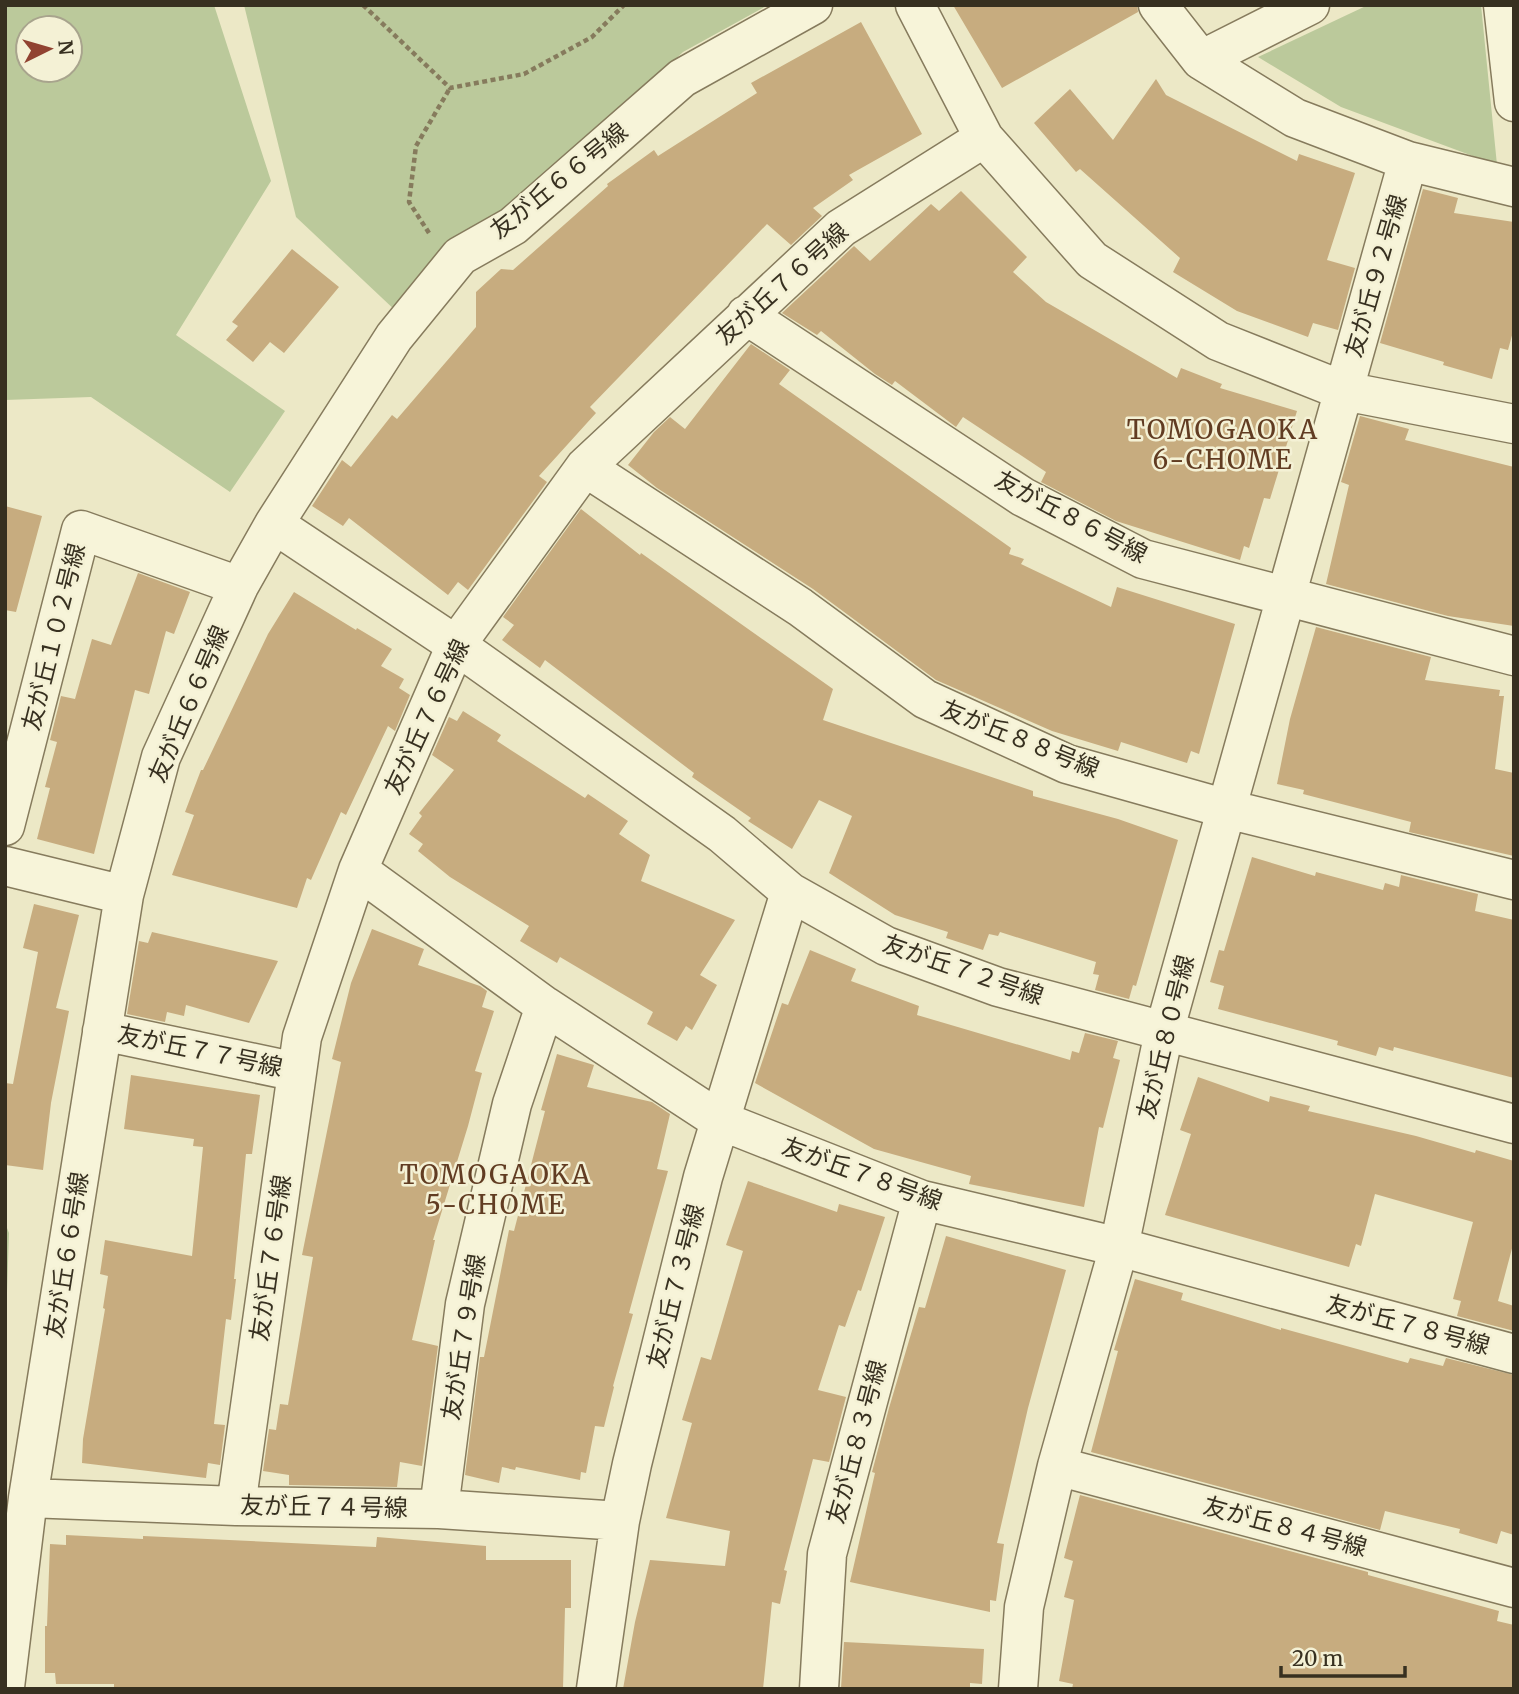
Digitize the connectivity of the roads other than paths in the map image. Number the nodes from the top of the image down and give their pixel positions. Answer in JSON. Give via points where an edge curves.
{"nodes":[{"id":1,"x":813,"y":5,"type":"edge"},
{"id":2,"x":915,"y":5,"type":"edge"},
{"id":3,"x":1158,"y":5,"type":"edge"},
{"id":4,"x":1310,"y":5,"type":"edge"},
{"id":5,"x":1503,"y":5,"type":"edge"},
{"id":6,"x":1201,"y":60,"type":"junction"},
{"id":7,"x":1514,"y":102,"type":"edge"},
{"id":8,"x":984,"y":138,"type":"junction"},
{"id":9,"x":1408,"y":161,"type":"junction"},
{"id":10,"x":1514,"y":187,"type":"edge"},
{"id":11,"x":746,"y":315,"type":"junction"},
{"id":12,"x":1344,"y":391,"type":"junction"},
{"id":13,"x":1514,"y":424,"type":"edge"},
{"id":14,"x":586,"y":467,"type":"junction"},
{"id":15,"x":274,"y":524,"type":"junction"},
{"id":16,"x":239,"y":586,"type":"junction"},
{"id":17,"x":1287,"y":595,"type":"junction"},
{"id":18,"x":456,"y":645,"type":"junction"},
{"id":19,"x":1514,"y":656,"type":"edge"},
{"id":20,"x":1227,"y":809,"type":"junction"},
{"id":21,"x":5,"y":826,"type":"edge"},
{"id":22,"x":5,"y":866,"type":"edge"},
{"id":23,"x":358,"y":870,"type":"junction"},
{"id":24,"x":1514,"y":880,"type":"edge"},
{"id":25,"x":790,"y":892,"type":"junction"},
{"id":26,"x":124,"y":895,"type":"junction"},
{"id":27,"x":545,"y":1006,"type":"junction"},
{"id":28,"x":102,"y":1031,"type":"junction"},
{"id":29,"x":1164,"y":1032,"type":"junction"},
{"id":30,"x":297,"y":1072,"type":"junction"},
{"id":31,"x":719,"y":1120,"type":"junction"},
{"id":32,"x":1514,"y":1124,"type":"edge"},
{"id":33,"x":922,"y":1200,"type":"junction"},
{"id":34,"x":1119,"y":1247,"type":"junction"},
{"id":35,"x":1514,"y":1354,"type":"edge"},
{"id":36,"x":1057,"y":1466,"type":"junction"},
{"id":37,"x":28,"y":1498,"type":"junction"},
{"id":38,"x":236,"y":1506,"type":"junction"},
{"id":39,"x":439,"y":1509,"type":"junction"},
{"id":40,"x":620,"y":1521,"type":"junction"},
{"id":41,"x":1514,"y":1588,"type":"edge"},
{"id":42,"x":5,"y":1687,"type":"edge"},
{"id":43,"x":596,"y":1689,"type":"edge"},
{"id":44,"x":820,"y":1689,"type":"edge"},
{"id":45,"x":1018,"y":1689,"type":"edge"}],
"edges":[{"from":1,"to":15,"type":"street","name":"友が丘６６号線","via":[[682,78],[513,226],[460,256],[394,337]]},
{"from":2,"to":8,"type":"street"},
{"from":3,"to":6,"type":"street"},
{"from":4,"to":6,"type":"street"},
{"from":5,"to":7,"type":"street"},
{"from":6,"to":9,"type":"street","via":[[1295,118]]},
{"from":8,"to":11,"type":"street","name":"友が丘７６号線","via":[[841,228]]},
{"from":8,"to":12,"type":"street","via":[[1092,260],[1218,341]]},
{"from":9,"to":10,"type":"street"},
{"from":9,"to":12,"type":"street","name":"友が丘９２号線"},
{"from":11,"to":14,"type":"street","name":"友が丘７６号線"},
{"from":11,"to":17,"type":"street","name":"友が丘８６号線","via":[[1023,497],[1143,559]]},
{"from":12,"to":13,"type":"street"},
{"from":12,"to":17,"type":"street","name":"友が丘８０号線"},
{"from":14,"to":18,"type":"street","name":"友が丘７６号線"},
{"from":14,"to":20,"type":"street","name":"友が丘８８号線","via":[[800,607],[925,699],[1067,764]]},
{"from":15,"to":16,"type":"street","name":"友が丘６６号線"},
{"from":15,"to":18,"type":"street","name":"友が丘７２号線"},
{"from":16,"to":21,"type":"street","name":"友が丘１０２号線","via":[[81,530]]},
{"from":16,"to":26,"type":"street","name":"友が丘６６号線","via":[[161,757]]},
{"from":17,"to":19,"type":"street","name":"友が丘８６号線"},
{"from":17,"to":20,"type":"street","name":"友が丘８０号線"},
{"from":18,"to":23,"type":"street","name":"友が丘７６号線"},
{"from":18,"to":25,"type":"street","name":"友が丘７２号線","via":[[722,834]]},
{"from":20,"to":24,"type":"street","name":"友が丘８８号線"},
{"from":20,"to":29,"type":"street","name":"友が丘８０号線"},
{"from":22,"to":26,"type":"street"},
{"from":23,"to":27,"type":"street","name":"友が丘７８号線"},
{"from":23,"to":30,"type":"street","name":"友が丘７６号線","via":[[302,1037]]},
{"from":25,"to":29,"type":"street","name":"友が丘７２号線","via":[[886,946],[999,987]]},
{"from":25,"to":31,"type":"street","name":"友が丘７３号線"},
{"from":26,"to":28,"type":"street","name":"友が丘６６号線"},
{"from":27,"to":31,"type":"street","name":"友が丘７８号線"},
{"from":27,"to":39,"type":"street","name":"友が丘７９号線","via":[[512,1104],[465,1304]]},
{"from":28,"to":30,"type":"street","name":"友が丘７７号線"},
{"from":28,"to":37,"type":"street","name":"友が丘６６号線"},
{"from":29,"to":32,"type":"street","name":"友が丘７２号線"},
{"from":29,"to":34,"type":"street","name":"友が丘８０号線"},
{"from":30,"to":38,"type":"street","name":"友が丘７６号線"},
{"from":31,"to":33,"type":"street","name":"友が丘７８号線"},
{"from":31,"to":40,"type":"street","name":"友が丘７３号線"},
{"from":33,"to":34,"type":"street","name":"友が丘７８号線"},
{"from":33,"to":44,"type":"street","name":"友が丘８３号線","via":[[827,1555]]},
{"from":34,"to":35,"type":"street","name":"友が丘７８号線"},
{"from":34,"to":36,"type":"street","name":"友が丘８０号線"},
{"from":36,"to":41,"type":"street","name":"友が丘８４号線"},
{"from":36,"to":45,"type":"street","name":"友が丘８０号線","via":[[1024,1607]]},
{"from":37,"to":38,"type":"street","name":"友が丘７４号線"},
{"from":37,"to":42,"type":"street","name":"友が丘６６号線"},
{"from":38,"to":39,"type":"street","name":"友が丘７４号線"},
{"from":39,"to":40,"type":"street","name":"友が丘７４号線"},
{"from":40,"to":43,"type":"street","name":"友が丘７３号線"}]}
